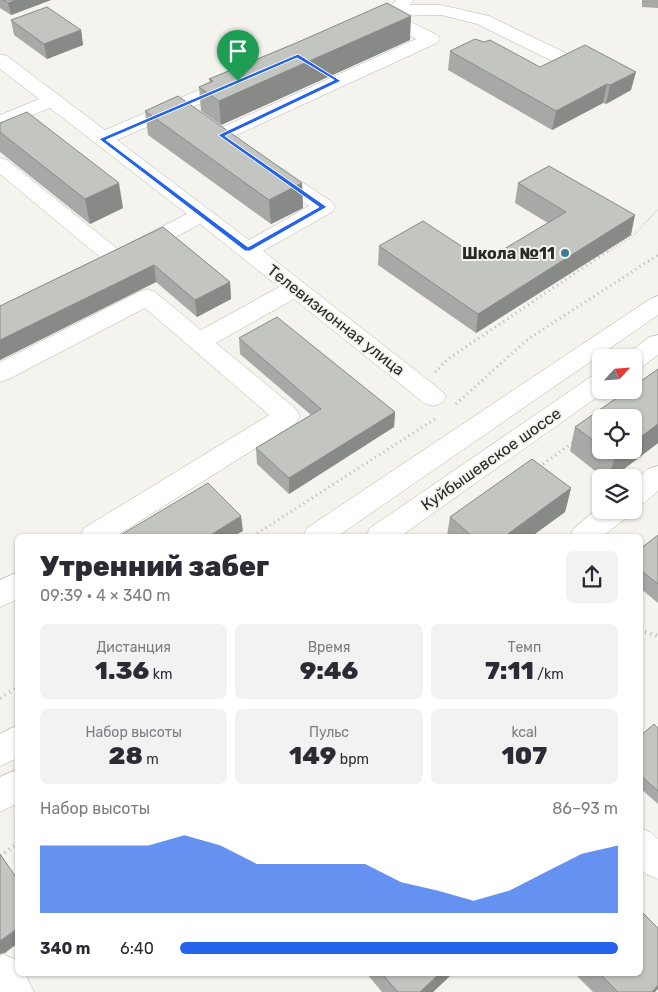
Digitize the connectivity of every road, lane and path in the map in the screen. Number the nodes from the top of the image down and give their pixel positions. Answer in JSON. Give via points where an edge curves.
{"nodes":[{"id":1,"x":395,"y":9,"type":"edge"},
{"id":2,"x":350,"y":32,"type":"edge"},
{"id":3,"x":515,"y":36,"type":"junction"},
{"id":4,"x":498,"y":44,"type":"edge"},
{"id":5,"x":561,"y":58,"type":"edge"},
{"id":6,"x":0,"y":60,"type":"edge"},
{"id":7,"x":322,"y":71,"type":"edge"},
{"id":8,"x":255,"y":74,"type":"edge"},
{"id":9,"x":338,"y":81,"type":"junction"},
{"id":10,"x":44,"y":104,"type":"junction"},
{"id":11,"x":177,"y":106,"type":"junction"},
{"id":12,"x":4,"y":130,"type":"edge"},
{"id":13,"x":223,"y":137,"type":"junction"},
{"id":14,"x":102,"y":139,"type":"junction"},
{"id":15,"x":0,"y":164,"type":"edge"},
{"id":16,"x":658,"y":209,"type":"edge"},
{"id":17,"x":201,"y":215,"type":"junction"},
{"id":18,"x":248,"y":250,"type":"junction"},
{"id":19,"x":658,"y":285,"type":"edge"},
{"id":20,"x":295,"y":288,"type":"junction"},
{"id":21,"x":658,"y":304,"type":"edge"},
{"id":22,"x":200,"y":341,"type":"junction"},
{"id":23,"x":658,"y":343,"type":"edge"},
{"id":24,"x":642,"y":354,"type":"edge"},
{"id":25,"x":0,"y":373,"type":"edge"},
{"id":26,"x":592,"y":388,"type":"edge"},
{"id":27,"x":427,"y":392,"type":"joint"},
{"id":28,"x":498,"y":411,"type":"junction"},
{"id":29,"x":578,"y":438,"type":"edge"},
{"id":30,"x":531,"y":473,"type":"edge"},
{"id":31,"x":658,"y":476,"type":"edge"},
{"id":32,"x":642,"y":489,"type":"edge"},
{"id":33,"x":605,"y":519,"type":"edge"},
{"id":34,"x":97,"y":534,"type":"edge"},
{"id":35,"x":320,"y":534,"type":"edge"},
{"id":36,"x":383,"y":534,"type":"edge"},
{"id":37,"x":586,"y":534,"type":"edge"},
{"id":38,"x":15,"y":586,"type":"edge"},
{"id":39,"x":0,"y":595,"type":"edge"},
{"id":40,"x":643,"y":631,"type":"edge"},
{"id":41,"x":658,"y":636,"type":"edge"},
{"id":42,"x":15,"y":689,"type":"edge"},
{"id":43,"x":0,"y":698,"type":"edge"},
{"id":44,"x":15,"y":742,"type":"edge"},
{"id":45,"x":0,"y":752,"type":"edge"},
{"id":46,"x":15,"y":786,"type":"edge"},
{"id":47,"x":0,"y":796,"type":"edge"},
{"id":48,"x":15,"y":845,"type":"edge"},
{"id":49,"x":643,"y":848,"type":"edge"},
{"id":50,"x":0,"y":856,"type":"edge"},
{"id":51,"x":658,"y":862,"type":"edge"}],
"edges":[{"from":1,"to":2,"type":"main road"},
{"from":1,"to":3,"type":"main road","via":[[441,10],[483,20]]},
{"from":1,"to":9,"type":"main road","via":[[431,39]]},
{"from":3,"to":4,"type":"main road"},
{"from":3,"to":5,"type":"main road"},
{"from":6,"to":10,"type":"main road","name":"Телевизионная улица"},
{"from":7,"to":9,"type":"main road"},
{"from":8,"to":11,"type":"main road"},
{"from":9,"to":13,"type":"main road"},
{"from":10,"to":12,"type":"main road","via":[[29,127]]},
{"from":10,"to":14,"type":"main road","name":"Телевизионная улица"},
{"from":11,"to":13,"type":"main road"},
{"from":11,"to":14,"type":"main road"},
{"from":13,"to":18,"type":"main road","via":[[324,207]]},
{"from":14,"to":17,"type":"main road","name":"Телевизионная улица"},
{"from":15,"to":17,"type":"main road","via":[[107,263]]},
{"from":16,"to":27,"type":"path","via":[[638,232],[448,359]]},
{"from":17,"to":18,"type":"main road","name":"Телевизионная улица"},
{"from":18,"to":20,"type":"main road","name":"Телевизионная улица"},
{"from":19,"to":28,"type":"main road","name":"Куйбышевское шоссе"},
{"from":20,"to":22,"type":"main road"},
{"from":20,"to":27,"type":"main road","name":"Телевизионная улица"},
{"from":21,"to":28,"type":"main road","name":"Куйбышевское шоссе"},
{"from":22,"to":25,"type":"main road","via":[[147,297]]},
{"from":22,"to":34,"type":"main road","via":[[287,416]]},
{"from":23,"to":24,"type":"main road"},
{"from":26,"to":36,"type":"main road","name":"Куйбышевское шоссе"},
{"from":28,"to":35,"type":"main road","name":"Куйбышевское шоссе"},
{"from":29,"to":30,"type":"path"},
{"from":31,"to":32,"type":"main road"},
{"from":33,"to":37,"type":"main road"},
{"from":38,"to":39,"type":"main road"},
{"from":40,"to":41,"type":"path"},
{"from":42,"to":43,"type":"path"},
{"from":44,"to":45,"type":"main road"},
{"from":46,"to":47,"type":"main road"},
{"from":48,"to":50,"type":"path"},
{"from":49,"to":51,"type":"main road"}]}
